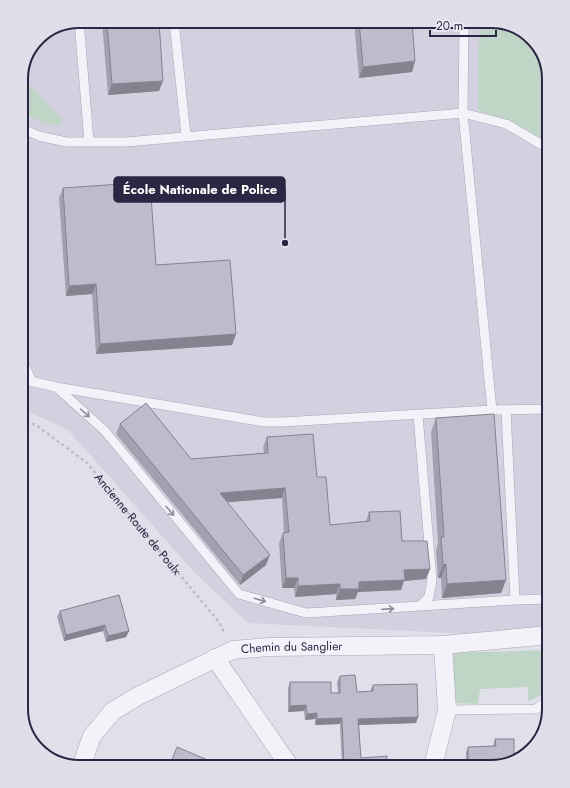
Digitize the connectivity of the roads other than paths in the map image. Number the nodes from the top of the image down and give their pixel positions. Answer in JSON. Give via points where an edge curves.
{"nodes":[{"id":1,"x":80,"y":28,"type":"edge"},
{"id":2,"x":175,"y":28,"type":"edge"},
{"id":3,"x":464,"y":28,"type":"edge"},
{"id":4,"x":463,"y":113,"type":"junction"},
{"id":5,"x":28,"y":131,"type":"edge"},
{"id":6,"x":186,"y":136,"type":"junction"},
{"id":7,"x":89,"y":142,"type":"junction"},
{"id":8,"x":542,"y":145,"type":"edge"},
{"id":9,"x":28,"y":373,"type":"edge"},
{"id":10,"x":28,"y":381,"type":"edge"},
{"id":11,"x":32,"y":382,"type":"junction"},
{"id":12,"x":56,"y":387,"type":"junction"},
{"id":13,"x":492,"y":410,"type":"junction"},
{"id":14,"x":506,"y":410,"type":"junction"},
{"id":15,"x":542,"y":410,"type":"edge"},
{"id":16,"x":418,"y":416,"type":"junction"},
{"id":17,"x":542,"y":598,"type":"edge"},
{"id":18,"x":515,"y":600,"type":"junction"},
{"id":19,"x":420,"y":606,"type":"junction"},
{"id":20,"x":542,"y":636,"type":"edge"},
{"id":21,"x":443,"y":645,"type":"junction"},
{"id":22,"x":215,"y":658,"type":"junction"},
{"id":23,"x":542,"y":705,"type":"edge"},
{"id":24,"x":447,"y":710,"type":"junction"},
{"id":25,"x":83,"y":760,"type":"edge"},
{"id":26,"x":285,"y":760,"type":"edge"},
{"id":27,"x":435,"y":760,"type":"edge"}],
"edges":[{"from":1,"to":7,"type":"lane"},
{"from":2,"to":6,"type":"lane"},
{"from":3,"to":4,"type":"lane"},
{"from":4,"to":6,"type":"lane"},
{"from":4,"to":8,"type":"lane","via":[[506,124]]},
{"from":4,"to":13,"type":"lane"},
{"from":5,"to":7,"type":"lane","via":[[66,142]]},
{"from":6,"to":7,"type":"lane","via":[[126,142]]},
{"from":9,"to":11,"type":"lane"},
{"from":10,"to":11,"type":"lane"},
{"from":11,"to":12,"type":"lane"},
{"from":12,"to":16,"type":"lane","via":[[264,422]]},
{"from":12,"to":19,"type":"lane","one_way":true,"via":[[105,431],[239,594],[306,613]]},
{"from":13,"to":14,"type":"lane"},
{"from":13,"to":16,"type":"lane"},
{"from":14,"to":15,"type":"lane"},
{"from":14,"to":18,"type":"lane"},
{"from":16,"to":19,"type":"lane","via":[[432,580],[429,597]]},
{"from":17,"to":18,"type":"lane"},
{"from":18,"to":19,"type":"lane"},
{"from":20,"to":21,"type":"street","name":"Chemin du Sanglier"},
{"from":21,"to":22,"type":"street","name":"Chemin du Sanglier","via":[[269,647],[233,650]]},
{"from":21,"to":24,"type":"street"},
{"from":22,"to":25,"type":"street","name":"Chemin du Sanglier","via":[[113,711],[92,736]]},
{"from":22,"to":26,"type":"street"},
{"from":23,"to":24,"type":"lane","via":[[536,709]]},
{"from":24,"to":27,"type":"street"}]}
